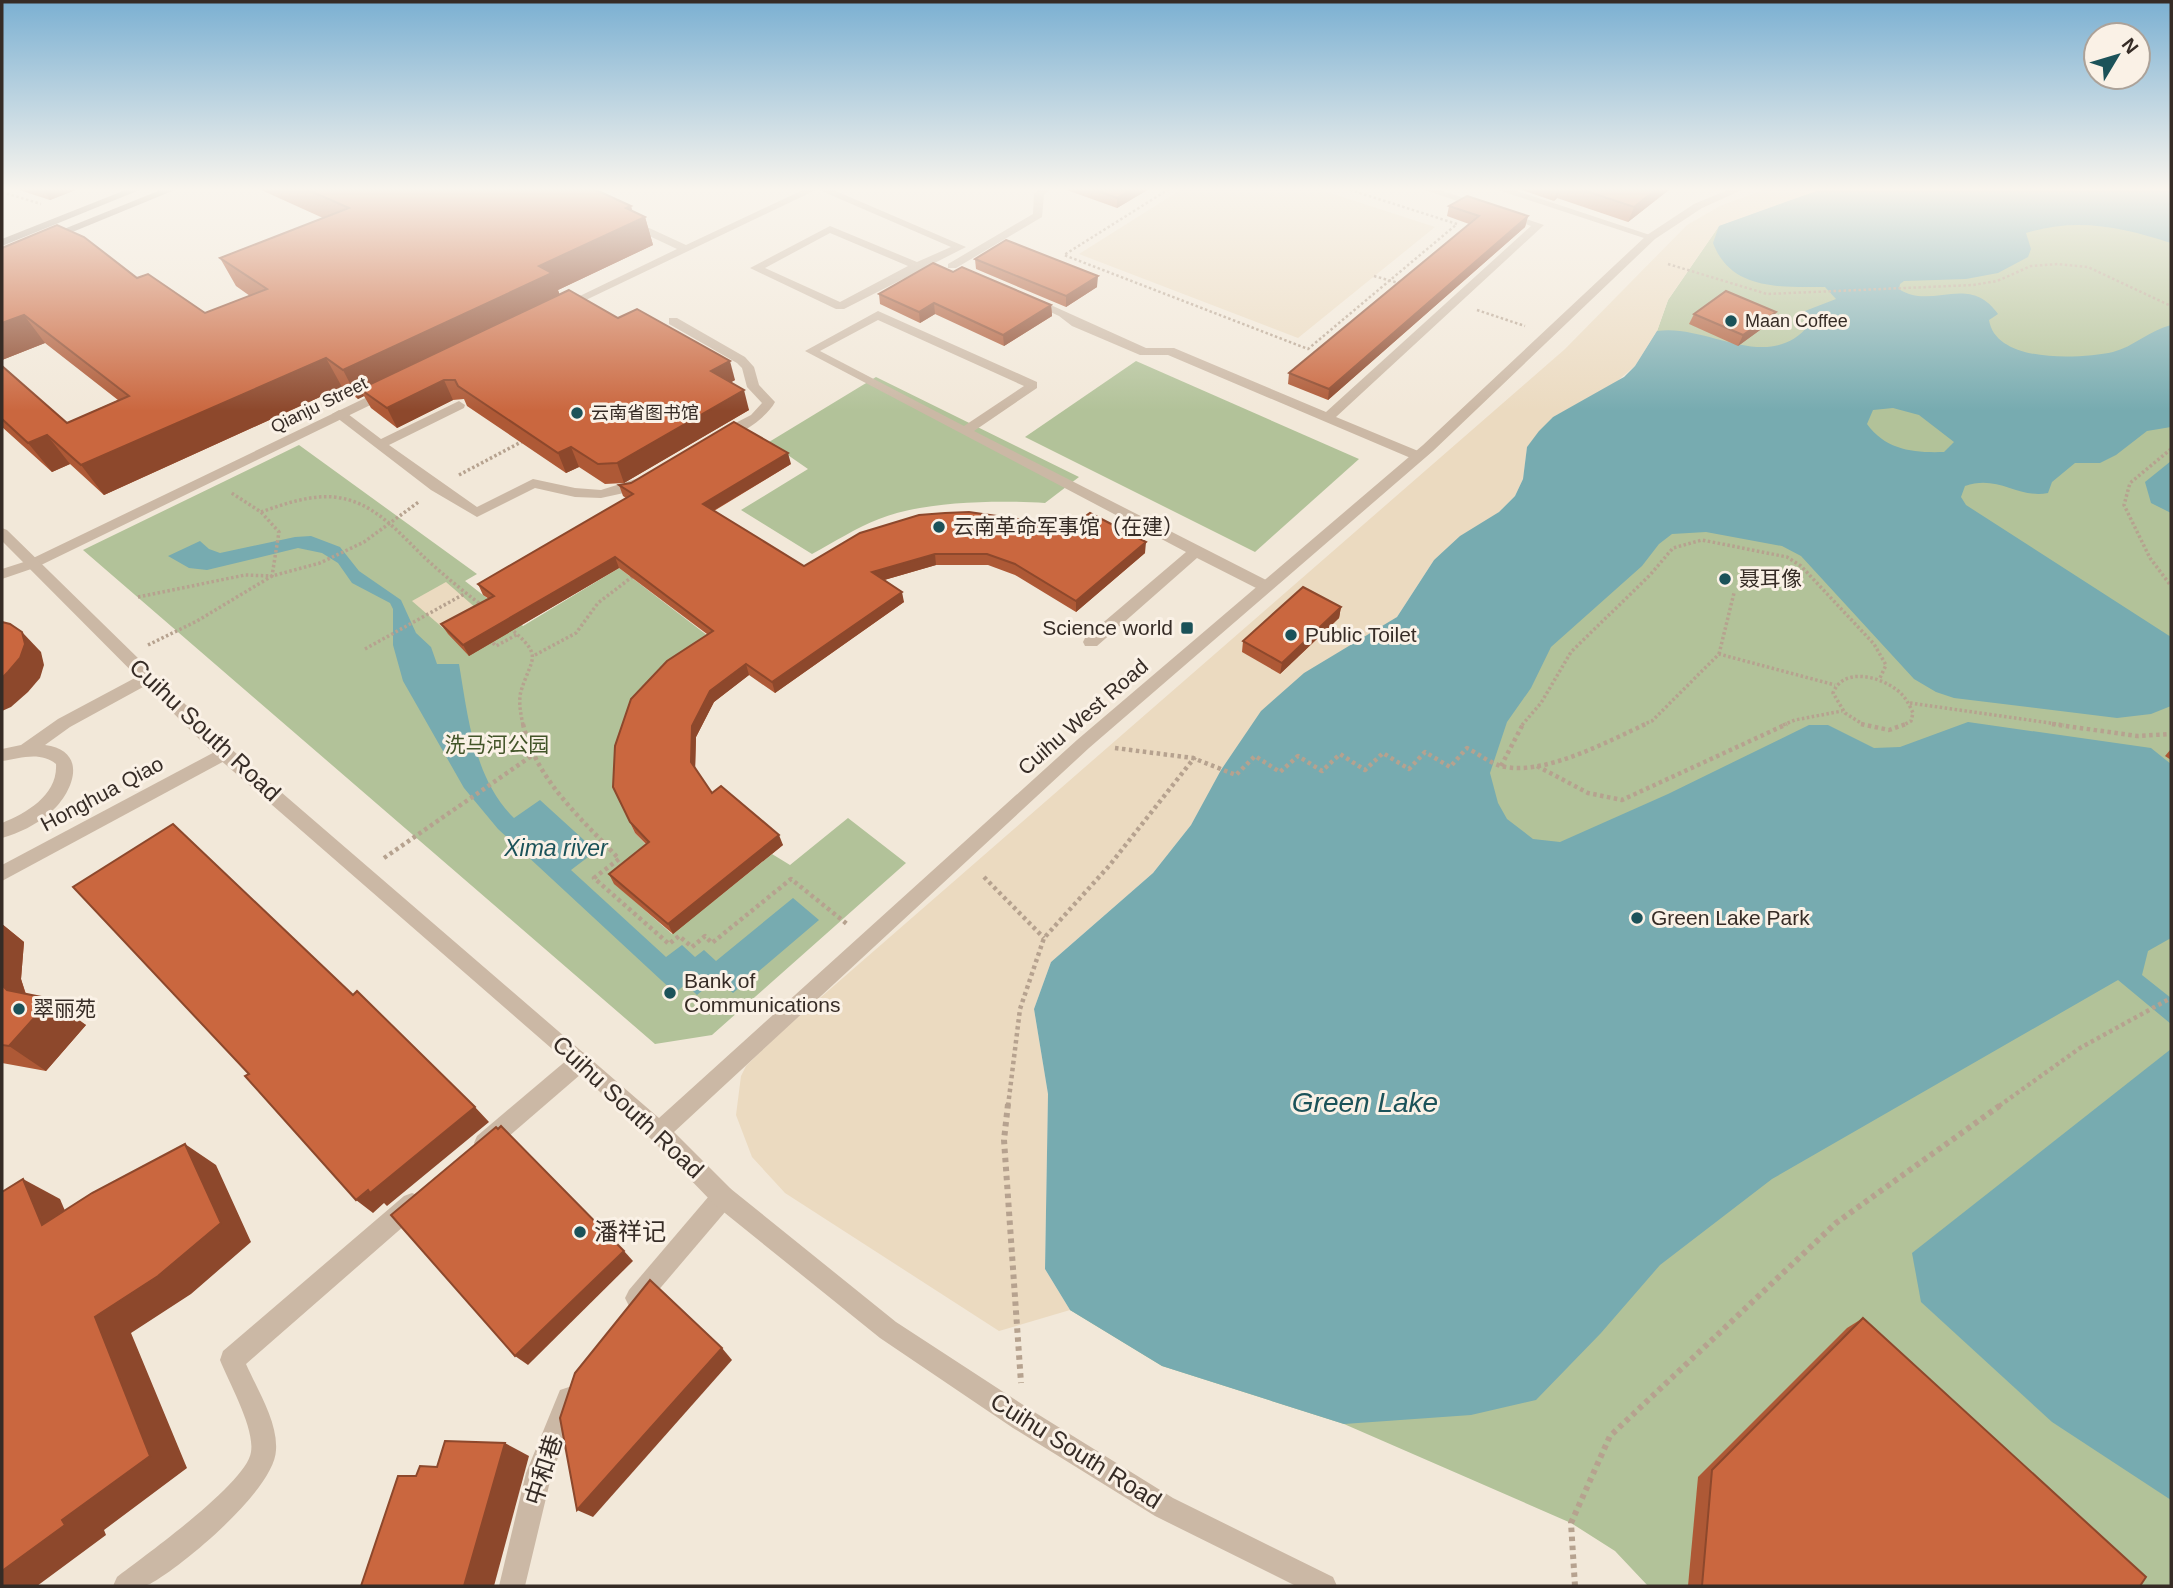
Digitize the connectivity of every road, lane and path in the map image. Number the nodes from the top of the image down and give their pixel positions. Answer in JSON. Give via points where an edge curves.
{"nodes":[{"id":1,"x":656,"y":263,"type":"edge"},
{"id":2,"x":765,"y":263,"type":"edge"},
{"id":3,"x":909,"y":263,"type":"edge"},
{"id":4,"x":923,"y":263,"type":"edge"},
{"id":5,"x":957,"y":263,"type":"edge"},
{"id":6,"x":1083,"y":263,"type":"edge"},
{"id":7,"x":1411,"y":263,"type":"edge"},
{"id":8,"x":1497,"y":263,"type":"edge"},
{"id":9,"x":1624,"y":263,"type":"edge"},
{"id":10,"x":1668,"y":264,"type":"dead end"},
{"id":11,"x":916,"y":266,"type":"junction"},
{"id":12,"x":964,"y":272,"type":"edge"},
{"id":13,"x":1374,"y":276,"type":"dead end"},
{"id":14,"x":1390,"y":281,"type":"junction"},
{"id":15,"x":1406,"y":285,"type":"edge"},
{"id":16,"x":1014,"y":292,"type":"edge"},
{"id":17,"x":1455,"y":302,"type":"junction"},
{"id":18,"x":2171,"y":306,"type":"edge"},
{"id":19,"x":550,"y":314,"type":"edge"},
{"id":20,"x":673,"y":321,"type":"dead end"},
{"id":21,"x":1549,"y":334,"type":"junction"},
{"id":22,"x":401,"y":385,"type":"edge"},
{"id":23,"x":459,"y":405,"type":"edge"},
{"id":24,"x":339,"y":414,"type":"junction"},
{"id":25,"x":1327,"y":418,"type":"junction"},
{"id":26,"x":965,"y":431,"type":"junction"},
{"id":27,"x":533,"y":436,"type":"edge"},
{"id":28,"x":713,"y":441,"type":"edge"},
{"id":29,"x":380,"y":445,"type":"junction"},
{"id":30,"x":2171,"y":449,"type":"edge"},
{"id":31,"x":1418,"y":456,"type":"junction"},
{"id":32,"x":470,"y":468,"type":"dead end"},
{"id":33,"x":653,"y":475,"type":"edge"},
{"id":34,"x":209,"y":477,"type":"junction"},
{"id":35,"x":436,"y":487,"type":"junction"},
{"id":36,"x":261,"y":512,"type":"junction"},
{"id":37,"x":390,"y":524,"type":"junction"},
{"id":38,"x":2,"y":533,"type":"edge"},
{"id":39,"x":1196,"y":551,"type":"junction"},
{"id":40,"x":32,"y":564,"type":"junction"},
{"id":41,"x":2,"y":574,"type":"edge"},
{"id":42,"x":272,"y":576,"type":"junction"},
{"id":43,"x":632,"y":577,"type":"edge"},
{"id":44,"x":1265,"y":586,"type":"junction"},
{"id":45,"x":2171,"y":586,"type":"edge"},
{"id":46,"x":466,"y":593,"type":"junction"},
{"id":47,"x":1734,"y":593,"type":"dead end"},
{"id":48,"x":138,"y":597,"type":"dead end"},
{"id":49,"x":494,"y":614,"type":"edge"},
{"id":50,"x":508,"y":626,"type":"edge"},
{"id":51,"x":517,"y":634,"type":"junction"},
{"id":52,"x":1091,"y":642,"type":"dead end"},
{"id":53,"x":494,"y":643,"type":"edge"},
{"id":54,"x":365,"y":649,"type":"dead end"},
{"id":55,"x":1719,"y":654,"type":"junction"},
{"id":56,"x":535,"y":655,"type":"junction"},
{"id":57,"x":126,"y":656,"type":"junction"},
{"id":58,"x":148,"y":677,"type":"junction"},
{"id":59,"x":1879,"y":680,"type":"junction"},
{"id":60,"x":1835,"y":685,"type":"junction"},
{"id":61,"x":1910,"y":704,"type":"junction"},
{"id":62,"x":1842,"y":711,"type":"junction"},
{"id":63,"x":2171,"y":734,"type":"edge"},
{"id":64,"x":1083,"y":744,"type":"junction"},
{"id":65,"x":27,"y":749,"type":"junction"},
{"id":66,"x":224,"y":753,"type":"junction"},
{"id":67,"x":2,"y":755,"type":"edge"},
{"id":68,"x":533,"y":755,"type":"junction"},
{"id":69,"x":1195,"y":757,"type":"junction"},
{"id":70,"x":1501,"y":766,"type":"junction"},
{"id":71,"x":1536,"y":766,"type":"junction"},
{"id":72,"x":2,"y":831,"type":"edge"},
{"id":73,"x":362,"y":872,"type":"junction"},
{"id":74,"x":2,"y":874,"type":"edge"},
{"id":75,"x":984,"y":877,"type":"dead end"},
{"id":76,"x":645,"y":910,"type":"edge"},
{"id":77,"x":637,"y":916,"type":"junction"},
{"id":78,"x":1044,"y":938,"type":"junction"},
{"id":79,"x":867,"y":939,"type":"junction"},
{"id":80,"x":2171,"y":998,"type":"edge"},
{"id":81,"x":581,"y":1061,"type":"junction"},
{"id":82,"x":659,"y":1132,"type":"junction"},
{"id":83,"x":466,"y":1159,"type":"edge"},
{"id":84,"x":435,"y":1185,"type":"edge"},
{"id":85,"x":723,"y":1197,"type":"junction"},
{"id":86,"x":622,"y":1318,"type":"edge"},
{"id":87,"x":576,"y":1380,"type":"edge"},
{"id":88,"x":1023,"y":1419,"type":"junction"},
{"id":89,"x":126,"y":1586,"type":"edge"},
{"id":90,"x":512,"y":1586,"type":"edge"},
{"id":91,"x":1324,"y":1586,"type":"edge"},
{"id":92,"x":1575,"y":1586,"type":"edge"}],
"edges":[{"from":1,"to":19,"type":"street"},
{"from":2,"to":11,"type":"street","via":[[756,268],[840,307]]},
{"from":3,"to":11,"type":"street"},
{"from":4,"to":11,"type":"street"},
{"from":5,"to":12,"type":"street","via":[[952,266]]},
{"from":6,"to":14,"type":"path","via":[[1308,349]]},
{"from":7,"to":14,"type":"path"},
{"from":8,"to":17,"type":"street"},
{"from":9,"to":21,"type":"street","name":"Cuihu West Road"},
{"from":10,"to":18,"type":"path","via":[[1767,294],[1973,285],[1997,281],[2031,266],[2058,264],[2088,267]]},
{"from":13,"to":14,"type":"path"},
{"from":14,"to":15,"type":"path"},
{"from":16,"to":25,"type":"street","via":[[1144,352],[1170,351]]},
{"from":17,"to":21,"type":"path"},
{"from":17,"to":25,"type":"street"},
{"from":20,"to":28,"type":"street","via":[[741,360],[748,367],[751,386],[769,402],[760,413]]},
{"from":21,"to":31,"type":"street","name":"Cuihu West Road"},
{"from":22,"to":24,"type":"street","name":"Qianju Street"},
{"from":23,"to":29,"type":"street"},
{"from":24,"to":29,"type":"street"},
{"from":24,"to":34,"type":"street","name":"Qianju Street"},
{"from":25,"to":31,"type":"street"},
{"from":26,"to":26,"type":"street","via":[[1033,386],[878,315],[811,351]]},
{"from":26,"to":39,"type":"street"},
{"from":27,"to":32,"type":"path"},
{"from":29,"to":35,"type":"street"},
{"from":30,"to":45,"type":"path","via":[[2130,483],[2124,505],[2150,558]]},
{"from":31,"to":44,"type":"street","name":"Cuihu West Road"},
{"from":33,"to":35,"type":"street","via":[[629,489],[588,496],[533,483],[477,513]]},
{"from":34,"to":36,"type":"path"},
{"from":34,"to":40,"type":"street","name":"Qianju Street"},
{"from":35,"to":37,"type":"path"},
{"from":36,"to":37,"type":"path","via":[[306,499],[345,498]]},
{"from":36,"to":42,"type":"path","via":[[279,532]]},
{"from":37,"to":42,"type":"path","via":[[320,563]]},
{"from":37,"to":46,"type":"path"},
{"from":38,"to":40,"type":"street","name":"Cuihu South Road"},
{"from":39,"to":44,"type":"street"},
{"from":39,"to":52,"type":"street"},
{"from":40,"to":41,"type":"street","name":"Qianju Street"},
{"from":40,"to":57,"type":"street","name":"Cuihu South Road"},
{"from":42,"to":48,"type":"path","via":[[246,575]]},
{"from":42,"to":57,"type":"path"},
{"from":43,"to":56,"type":"path","via":[[598,603],[576,633]]},
{"from":44,"to":64,"type":"street","name":"Cuihu West Road"},
{"from":46,"to":49,"type":"path"},
{"from":46,"to":54,"type":"path"},
{"from":47,"to":55,"type":"path"},
{"from":50,"to":51,"type":"path"},
{"from":51,"to":53,"type":"path","via":[[496,646]]},
{"from":51,"to":56,"type":"path"},
{"from":55,"to":60,"type":"path"},
{"from":55,"to":71,"type":"path","via":[[1652,721],[1572,757]]},
{"from":56,"to":68,"type":"path","via":[[520,697]]},
{"from":57,"to":58,"type":"street","name":"Cuihu South Road"},
{"from":58,"to":65,"type":"street"},
{"from":58,"to":66,"type":"street","name":"Cuihu South Road"},
{"from":59,"to":60,"type":"path","via":[[1852,676]]},
{"from":59,"to":61,"type":"path"},
{"from":59,"to":70,"type":"path","via":[[1886,666],[1874,644],[1787,556],[1702,540],[1686,543],[1673,548],[1571,652],[1541,703],[1519,729]]},
{"from":60,"to":62,"type":"path","via":[[1835,702]]},
{"from":61,"to":62,"type":"path","via":[[1911,721],[1894,730],[1866,726]]},
{"from":61,"to":63,"type":"path","via":[[2137,736]]},
{"from":62,"to":71,"type":"path","via":[[1795,720],[1622,800],[1580,791]]},
{"from":64,"to":69,"type":"path"},
{"from":64,"to":79,"type":"street","name":"Cuihu West Road"},
{"from":65,"to":67,"type":"street"},
{"from":65,"to":72,"type":"street","via":[[60,755],[66,763],[64,784],[43,809]]},
{"from":66,"to":73,"type":"street","name":"Cuihu South Road"},
{"from":66,"to":74,"type":"street","name":"Honghua Qiao"},
{"from":68,"to":73,"type":"path"},
{"from":68,"to":77,"type":"path","via":[[545,777],[619,859],[594,878]]},
{"from":69,"to":70,"type":"path","via":[[1236,775],[1255,756],[1280,772],[1298,756],[1322,771],[1340,754],[1365,770],[1383,753],[1409,769],[1425,752],[1450,767],[1467,748]]},
{"from":69,"to":78,"type":"path"},
{"from":70,"to":71,"type":"path"},
{"from":73,"to":81,"type":"street","name":"Cuihu South Road"},
{"from":75,"to":78,"type":"path"},
{"from":76,"to":77,"type":"path"},
{"from":77,"to":79,"type":"path","via":[[669,944],[679,936],[692,947],[705,936],[712,943],[791,879]]},
{"from":78,"to":88,"type":"path","via":[[1020,1009],[1004,1140]]},
{"from":79,"to":82,"type":"street","name":"Cuihu West Road"},
{"from":80,"to":92,"type":"path","via":[[2080,1048],[1836,1223],[1609,1436],[1572,1523]]},
{"from":81,"to":82,"type":"street","name":"Cuihu South Road"},
{"from":81,"to":83,"type":"street"},
{"from":82,"to":85,"type":"street","name":"Cuihu South Road"},
{"from":84,"to":89,"type":"street","via":[[232,1360],[264,1453],[252,1480]]},
{"from":85,"to":86,"type":"street"},
{"from":85,"to":88,"type":"street","name":"Cuihu South Road","via":[[888,1330]]},
{"from":87,"to":90,"type":"street","name":"中和巷","via":[[539,1473]]},
{"from":88,"to":91,"type":"street","name":"Cuihu South Road","via":[[1164,1507]]}]}
